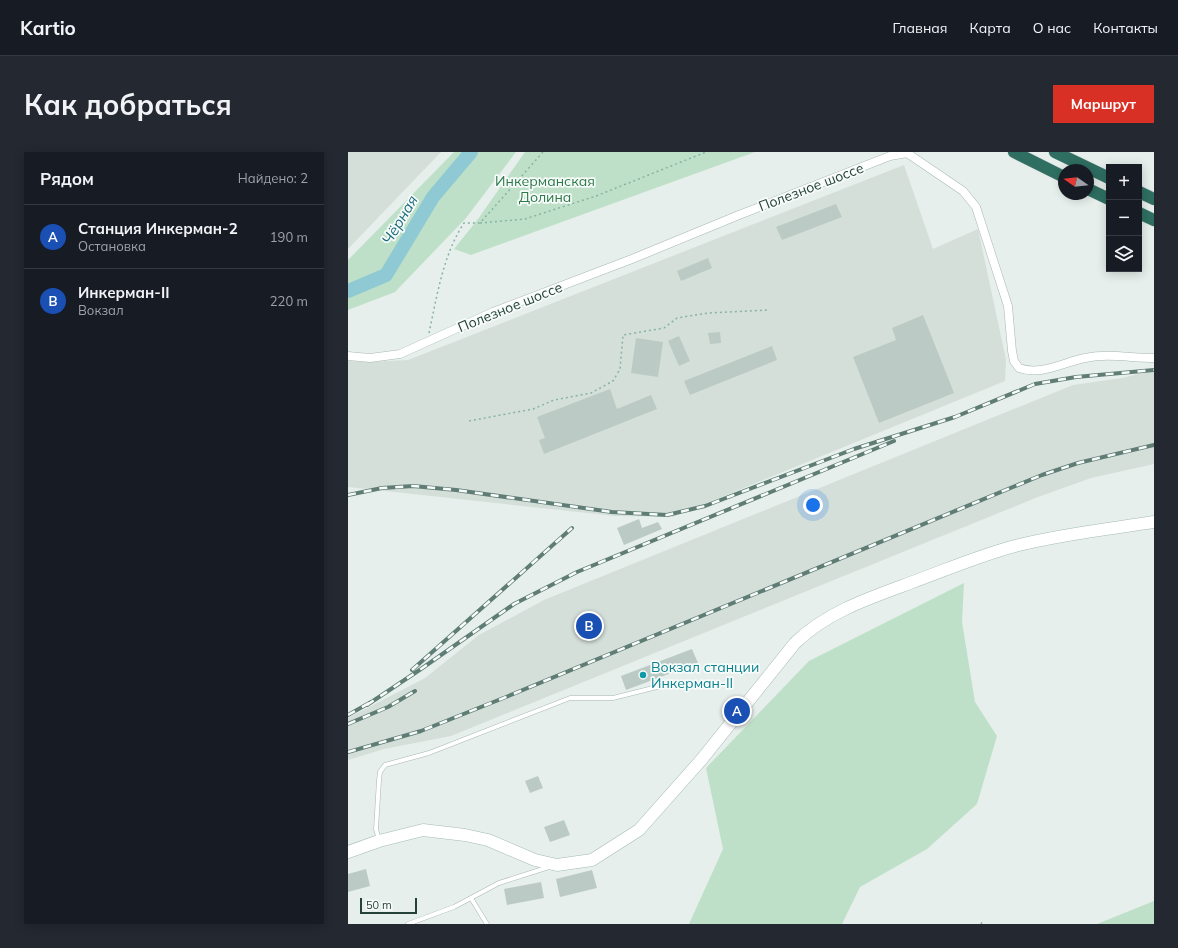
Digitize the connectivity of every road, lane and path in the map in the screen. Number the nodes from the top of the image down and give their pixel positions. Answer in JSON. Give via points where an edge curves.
{"nodes":[{"id":1,"x":543,"y":152,"type":"edge"},
{"id":2,"x":706,"y":152,"type":"edge"},
{"id":3,"x":1014,"y":152,"type":"edge"},
{"id":4,"x":1056,"y":152,"type":"edge"},
{"id":5,"x":1058,"y":174,"type":"edge"},
{"id":6,"x":1106,"y":177,"type":"edge"},
{"id":7,"x":1094,"y":191,"type":"edge"},
{"id":8,"x":1142,"y":193,"type":"edge"},
{"id":9,"x":1106,"y":197,"type":"edge"},
{"id":10,"x":1154,"y":199,"type":"edge"},
{"id":11,"x":1142,"y":214,"type":"edge"},
{"id":12,"x":1154,"y":220,"type":"edge"},
{"id":13,"x":480,"y":222,"type":"junction"},
{"id":14,"x":768,"y":310,"type":"dead end"},
{"id":15,"x":426,"y":342,"type":"junction"},
{"id":16,"x":348,"y":356,"type":"edge"},
{"id":17,"x":1154,"y":358,"type":"edge"},
{"id":18,"x":469,"y":421,"type":"dead end"},
{"id":19,"x":1154,"y":522,"type":"edge"},
{"id":20,"x":674,"y":683,"type":"dead end"},
{"id":21,"x":379,"y":840,"type":"junction"},
{"id":22,"x":348,"y":852,"type":"edge"},
{"id":23,"x":557,"y":865,"type":"junction"},
{"id":24,"x":471,"y":898,"type":"junction"},
{"id":25,"x":408,"y":924,"type":"edge"},
{"id":26,"x":487,"y":924,"type":"edge"}],
"edges":[{"from":1,"to":13,"type":"path"},
{"from":2,"to":13,"type":"path","via":[[596,196],[525,218]]},
{"from":3,"to":5,"type":"highway"},
{"from":4,"to":6,"type":"highway"},
{"from":7,"to":9,"type":"highway"},
{"from":8,"to":10,"type":"highway"},
{"from":11,"to":12,"type":"highway"},
{"from":13,"to":15,"type":"path","via":[[464,223],[455,237],[445,262]]},
{"from":14,"to":18,"type":"path","via":[[708,313],[677,318],[664,328],[623,335],[620,369],[613,381],[591,393],[554,400],[533,409]]},
{"from":15,"to":16,"type":"street","name":"Полезное шоссе","via":[[400,354],[370,358]]},
{"from":15,"to":17,"type":"street","name":"Полезное шоссе","via":[[493,312],[738,215],[890,156],[906,153],[963,191],[976,208],[1008,306],[1012,351],[1019,368],[1028,371],[1104,356]]},
{"from":19,"to":23,"type":"main road","via":[[1018,545],[840,610],[817,624],[795,643],[702,759],[639,830],[592,860]]},
{"from":20,"to":21,"type":"lane","via":[[612,698],[570,698],[429,753],[385,765],[380,772],[379,780],[376,828]]},
{"from":21,"to":22,"type":"main road"},
{"from":21,"to":23,"type":"main road","via":[[423,830],[465,835],[488,840],[535,860]]},
{"from":23,"to":24,"type":"lane","via":[[499,883]]},
{"from":24,"to":25,"type":"lane","via":[[454,908]]},
{"from":24,"to":26,"type":"lane"}]}
